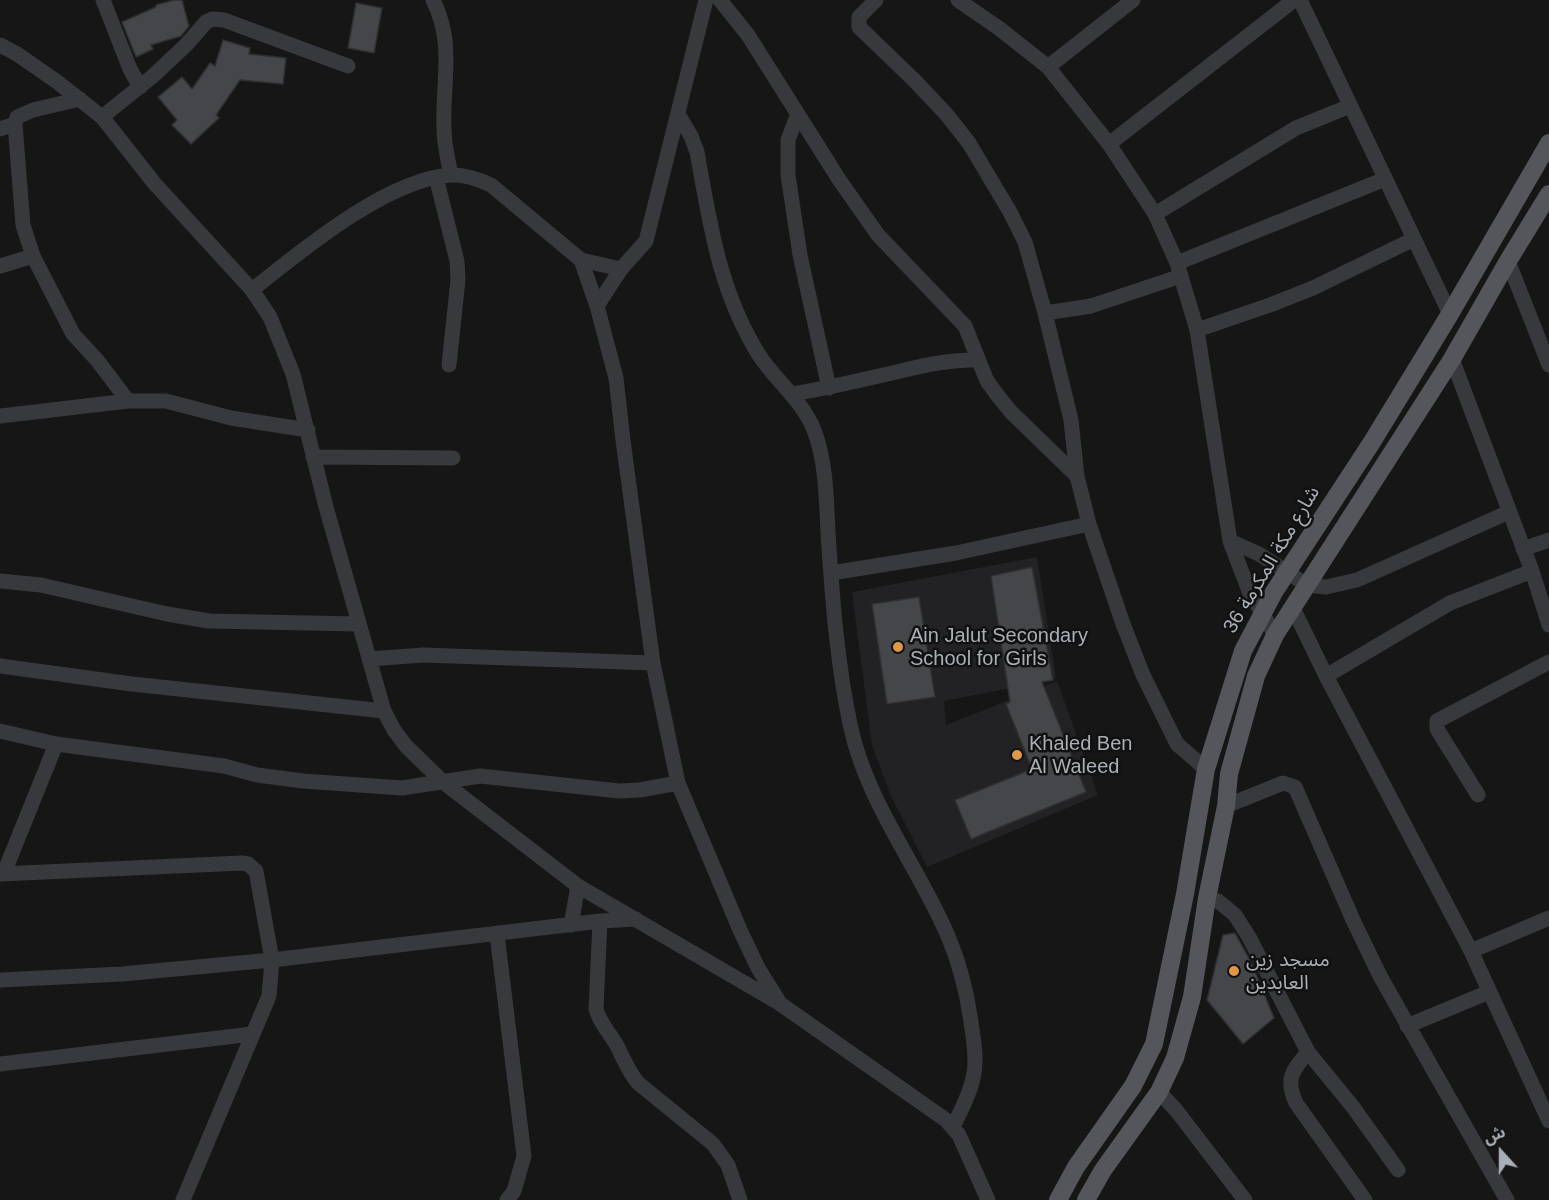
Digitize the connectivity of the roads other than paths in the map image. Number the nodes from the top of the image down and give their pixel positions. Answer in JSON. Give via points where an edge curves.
{"nodes":[{"id":1,"x":103,"y":0,"type":"edge"},
{"id":2,"x":433,"y":0,"type":"edge"},
{"id":3,"x":706,"y":0,"type":"edge"},
{"id":4,"x":720,"y":0,"type":"edge"},
{"id":5,"x":876,"y":0,"type":"edge"},
{"id":6,"x":958,"y":0,"type":"edge"},
{"id":7,"x":1133,"y":0,"type":"edge"},
{"id":8,"x":1294,"y":0,"type":"edge"},
{"id":9,"x":1300,"y":0,"type":"edge"},
{"id":10,"x":0,"y":45,"type":"edge"},
{"id":11,"x":348,"y":66,"type":"dead end"},
{"id":12,"x":1048,"y":68,"type":"junction"},
{"id":13,"x":140,"y":87,"type":"junction"},
{"id":14,"x":80,"y":99,"type":"junction"},
{"id":15,"x":1350,"y":106,"type":"junction"},
{"id":16,"x":678,"y":114,"type":"junction"},
{"id":17,"x":798,"y":114,"type":"junction"},
{"id":18,"x":102,"y":117,"type":"junction"},
{"id":19,"x":7,"y":127,"type":"edge"},
{"id":20,"x":1549,"y":143,"type":"edge"},
{"id":21,"x":1109,"y":144,"type":"junction"},
{"id":22,"x":443,"y":176,"type":"junction"},
{"id":23,"x":1385,"y":178,"type":"junction"},
{"id":24,"x":1549,"y":194,"type":"edge"},
{"id":25,"x":1155,"y":214,"type":"junction"},
{"id":26,"x":1414,"y":239,"type":"junction"},
{"id":27,"x":33,"y":256,"type":"junction"},
{"id":28,"x":581,"y":260,"type":"junction"},
{"id":29,"x":1508,"y":261,"type":"junction"},
{"id":30,"x":0,"y":266,"type":"edge"},
{"id":31,"x":621,"y":269,"type":"junction"},
{"id":32,"x":1179,"y":269,"type":"junction"},
{"id":33,"x":252,"y":290,"type":"junction"},
{"id":34,"x":597,"y":306,"type":"junction"},
{"id":35,"x":1046,"y":314,"type":"junction"},
{"id":36,"x":1450,"y":314,"type":"junction"},
{"id":37,"x":1197,"y":330,"type":"junction"},
{"id":38,"x":1452,"y":359,"type":"junction"},
{"id":39,"x":978,"y":360,"type":"junction"},
{"id":40,"x":449,"y":365,"type":"dead end"},
{"id":41,"x":1549,"y":365,"type":"edge"},
{"id":42,"x":829,"y":388,"type":"junction"},
{"id":43,"x":792,"y":394,"type":"junction"},
{"id":44,"x":128,"y":401,"type":"junction"},
{"id":45,"x":0,"y":416,"type":"edge"},
{"id":46,"x":308,"y":430,"type":"junction"},
{"id":47,"x":314,"y":457,"type":"junction"},
{"id":48,"x":453,"y":458,"type":"dead end"},
{"id":49,"x":1077,"y":476,"type":"junction"},
{"id":50,"x":1509,"y":512,"type":"junction"},
{"id":51,"x":1089,"y":524,"type":"junction"},
{"id":52,"x":1549,"y":540,"type":"edge"},
{"id":53,"x":1230,"y":541,"type":"junction"},
{"id":54,"x":1523,"y":549,"type":"junction"},
{"id":55,"x":1532,"y":571,"type":"junction"},
{"id":56,"x":1287,"y":572,"type":"junction"},
{"id":57,"x":831,"y":573,"type":"junction"},
{"id":58,"x":0,"y":581,"type":"edge"},
{"id":59,"x":1307,"y":585,"type":"junction"},
{"id":60,"x":1293,"y":608,"type":"junction"},
{"id":61,"x":1262,"y":615,"type":"junction"},
{"id":62,"x":359,"y":624,"type":"junction"},
{"id":63,"x":1549,"y":625,"type":"edge"},
{"id":64,"x":1275,"y":635,"type":"junction"},
{"id":65,"x":369,"y":659,"type":"junction"},
{"id":66,"x":1549,"y":662,"type":"edge"},
{"id":67,"x":653,"y":663,"type":"junction"},
{"id":68,"x":0,"y":666,"type":"edge"},
{"id":69,"x":1326,"y":676,"type":"junction"},
{"id":70,"x":384,"y":711,"type":"junction"},
{"id":71,"x":0,"y":731,"type":"edge"},
{"id":72,"x":56,"y":744,"type":"junction"},
{"id":73,"x":1206,"y":769,"type":"junction"},
{"id":74,"x":443,"y":783,"type":"junction"},
{"id":75,"x":678,"y":783,"type":"junction"},
{"id":76,"x":1478,"y":795,"type":"dead end"},
{"id":77,"x":1226,"y":806,"type":"junction"},
{"id":78,"x":2,"y":874,"type":"edge"},
{"id":79,"x":578,"y":886,"type":"junction"},
{"id":80,"x":1207,"y":898,"type":"junction"},
{"id":81,"x":636,"y":918,"type":"junction"},
{"id":82,"x":1549,"y":918,"type":"edge"},
{"id":83,"x":600,"y":921,"type":"junction"},
{"id":84,"x":571,"y":925,"type":"junction"},
{"id":85,"x":497,"y":934,"type":"junction"},
{"id":86,"x":1471,"y":951,"type":"junction"},
{"id":87,"x":272,"y":960,"type":"junction"},
{"id":88,"x":0,"y":980,"type":"edge"},
{"id":89,"x":1489,"y":992,"type":"junction"},
{"id":90,"x":780,"y":1003,"type":"junction"},
{"id":91,"x":1407,"y":1026,"type":"junction"},
{"id":92,"x":252,"y":1034,"type":"junction"},
{"id":93,"x":1308,"y":1053,"type":"junction"},
{"id":94,"x":0,"y":1064,"type":"edge"},
{"id":95,"x":1159,"y":1092,"type":"junction"},
{"id":96,"x":1549,"y":1121,"type":"edge"},
{"id":97,"x":953,"y":1127,"type":"junction"},
{"id":98,"x":1398,"y":1170,"type":"dead end"},
{"id":99,"x":1057,"y":1199,"type":"edge"},
{"id":100,"x":183,"y":1200,"type":"edge"},
{"id":101,"x":507,"y":1200,"type":"edge"},
{"id":102,"x":740,"y":1200,"type":"edge"},
{"id":103,"x":988,"y":1200,"type":"edge"},
{"id":104,"x":1086,"y":1200,"type":"edge"},
{"id":105,"x":1245,"y":1200,"type":"edge"},
{"id":106,"x":1365,"y":1200,"type":"edge"},
{"id":107,"x":1507,"y":1200,"type":"edge"}],
"edges":[{"from":1,"to":13,"type":"street"},
{"from":2,"to":22,"type":"street","via":[[446,34]]},
{"from":3,"to":16,"type":"street"},
{"from":4,"to":17,"type":"street","via":[[748,35]]},
{"from":5,"to":35,"type":"street","via":[[859,17],[859,27],[916,82],[969,143],[1025,242]]},
{"from":6,"to":12,"type":"street"},
{"from":7,"to":12,"type":"street"},
{"from":8,"to":21,"type":"street"},
{"from":9,"to":15,"type":"street"},
{"from":10,"to":14,"type":"street"},
{"from":11,"to":13,"type":"street","via":[[212,19]]},
{"from":12,"to":21,"type":"street"},
{"from":13,"to":18,"type":"street"},
{"from":14,"to":18,"type":"street"},
{"from":14,"to":19,"type":"street","via":[[22,114]]},
{"from":15,"to":23,"type":"street"},
{"from":15,"to":25,"type":"street","via":[[1296,128]]},
{"from":16,"to":31,"type":"street","via":[[646,241]]},
{"from":16,"to":43,"type":"street","via":[[697,152],[728,293],[759,354]]},
{"from":17,"to":39,"type":"street","via":[[878,235],[964,326]]},
{"from":17,"to":42,"type":"street","via":[[788,140],[788,175],[800,255]]},
{"from":18,"to":33,"type":"street","via":[[155,184]]},
{"from":19,"to":27,"type":"street","via":[[23,225]]},
{"from":20,"to":36,"type":"main road","name":"شارع مكة المكرمة 36"},
{"from":21,"to":25,"type":"street"},
{"from":22,"to":28,"type":"street","via":[[474,178],[491,185]]},
{"from":22,"to":33,"type":"street","via":[[368,206],[309,245]]},
{"from":22,"to":40,"type":"street","via":[[458,280]]},
{"from":23,"to":26,"type":"street"},
{"from":23,"to":32,"type":"street"},
{"from":24,"to":29,"type":"main road","name":"شارع مكة المكرمة 36"},
{"from":25,"to":32,"type":"street"},
{"from":26,"to":36,"type":"street"},
{"from":26,"to":37,"type":"street","via":[[1312,288]]},
{"from":27,"to":30,"type":"street"},
{"from":27,"to":44,"type":"street","via":[[73,334]]},
{"from":28,"to":31,"type":"street"},
{"from":28,"to":34,"type":"street"},
{"from":29,"to":38,"type":"main road","name":"شارع مكة المكرمة 36"},
{"from":29,"to":41,"type":"street"},
{"from":31,"to":34,"type":"street"},
{"from":32,"to":35,"type":"street","via":[[1091,306]]},
{"from":32,"to":37,"type":"street"},
{"from":33,"to":46,"type":"street","via":[[282,345]]},
{"from":34,"to":67,"type":"street","via":[[616,378]]},
{"from":35,"to":49,"type":"street","via":[[1071,420]]},
{"from":36,"to":56,"type":"main road","name":"شارع مكة المكرمة 36"},
{"from":37,"to":53,"type":"street"},
{"from":38,"to":50,"type":"street"},
{"from":38,"to":59,"type":"main road","name":"شارع مكة المكرمة 36"},
{"from":39,"to":42,"type":"street","via":[[931,364]]},
{"from":39,"to":49,"type":"street","via":[[987,381],[1011,412]]},
{"from":42,"to":43,"type":"street"},
{"from":43,"to":57,"type":"street","via":[[814,429],[823,465]]},
{"from":44,"to":45,"type":"street"},
{"from":44,"to":46,"type":"street","via":[[166,401],[231,418]]},
{"from":46,"to":47,"type":"street"},
{"from":47,"to":48,"type":"street"},
{"from":47,"to":62,"type":"street"},
{"from":49,"to":51,"type":"street"},
{"from":50,"to":54,"type":"street"},
{"from":50,"to":59,"type":"street","via":[[1357,580],[1326,587]]},
{"from":51,"to":57,"type":"street","via":[[956,553]]},
{"from":51,"to":73,"type":"street","via":[[1143,675],[1177,744]]},
{"from":52,"to":54,"type":"street"},
{"from":53,"to":56,"type":"street"},
{"from":53,"to":61,"type":"street"},
{"from":54,"to":55,"type":"street"},
{"from":55,"to":63,"type":"street"},
{"from":55,"to":69,"type":"street","via":[[1450,603]]},
{"from":56,"to":59,"type":"street"},
{"from":56,"to":61,"type":"main road","name":"شارع مكة المكرمة 36"},
{"from":57,"to":97,"type":"street","via":[[850,724],[858,756],[876,802],[949,937],[968,1000],[974,1072]]},
{"from":58,"to":62,"type":"street","via":[[41,585],[209,621]]},
{"from":59,"to":60,"type":"main road","name":"شارع مكة المكرمة 36"},
{"from":60,"to":64,"type":"main road","name":"شارع مكة المكرمة 36"},
{"from":60,"to":69,"type":"street"},
{"from":61,"to":64,"type":"street"},
{"from":61,"to":73,"type":"main road","name":"شارع مكة المكرمة 36","via":[[1243,651]]},
{"from":62,"to":65,"type":"street"},
{"from":64,"to":77,"type":"main road","name":"شارع مكة المكرمة 36","via":[[1256,676],[1229,774]]},
{"from":65,"to":67,"type":"street","via":[[423,655]]},
{"from":65,"to":70,"type":"street"},
{"from":66,"to":76,"type":"street","via":[[1437,721],[1437,729]]},
{"from":67,"to":75,"type":"street"},
{"from":68,"to":70,"type":"street"},
{"from":69,"to":86,"type":"street"},
{"from":70,"to":74,"type":"street","via":[[406,746]]},
{"from":71,"to":72,"type":"street"},
{"from":72,"to":74,"type":"street","via":[[224,766],[303,781],[402,788]]},
{"from":72,"to":78,"type":"street"},
{"from":73,"to":99,"type":"main road","name":"شارع مكة المكرمة 36","via":[[1154,1044],[1133,1086]]},
{"from":74,"to":75,"type":"street","via":[[480,777],[619,791]]},
{"from":74,"to":79,"type":"street"},
{"from":75,"to":90,"type":"street","via":[[740,930]]},
{"from":77,"to":80,"type":"main road","name":"شارع مكة المكرمة 36"},
{"from":77,"to":91,"type":"street","via":[[1283,783],[1295,787],[1353,920]]},
{"from":78,"to":87,"type":"street","via":[[248,864],[256,871]]},
{"from":79,"to":81,"type":"street"},
{"from":79,"to":84,"type":"street"},
{"from":80,"to":93,"type":"street","via":[[1218,901],[1235,915]]},
{"from":80,"to":95,"type":"main road","name":"شارع مكة المكرمة 36","via":[[1192,998],[1175,1058]]},
{"from":81,"to":83,"type":"street"},
{"from":81,"to":90,"type":"street"},
{"from":82,"to":86,"type":"street"},
{"from":83,"to":84,"type":"street"},
{"from":83,"to":102,"type":"street","via":[[598,1017],[638,1083],[713,1144],[728,1165]]},
{"from":84,"to":85,"type":"street"},
{"from":85,"to":87,"type":"street"},
{"from":85,"to":101,"type":"street","via":[[524,1156]]},
{"from":86,"to":89,"type":"street"},
{"from":87,"to":88,"type":"street","via":[[123,974]]},
{"from":87,"to":92,"type":"street","via":[[269,996]]},
{"from":89,"to":91,"type":"street"},
{"from":89,"to":96,"type":"street"},
{"from":90,"to":97,"type":"street"},
{"from":91,"to":107,"type":"street"},
{"from":92,"to":94,"type":"street"},
{"from":92,"to":100,"type":"street"},
{"from":93,"to":98,"type":"street"},
{"from":93,"to":106,"type":"street","via":[[1296,1066],[1290,1090]]},
{"from":95,"to":104,"type":"main road","name":"شارع مكة المكرمة 36"},
{"from":95,"to":105,"type":"street"},
{"from":97,"to":103,"type":"street"}]}
